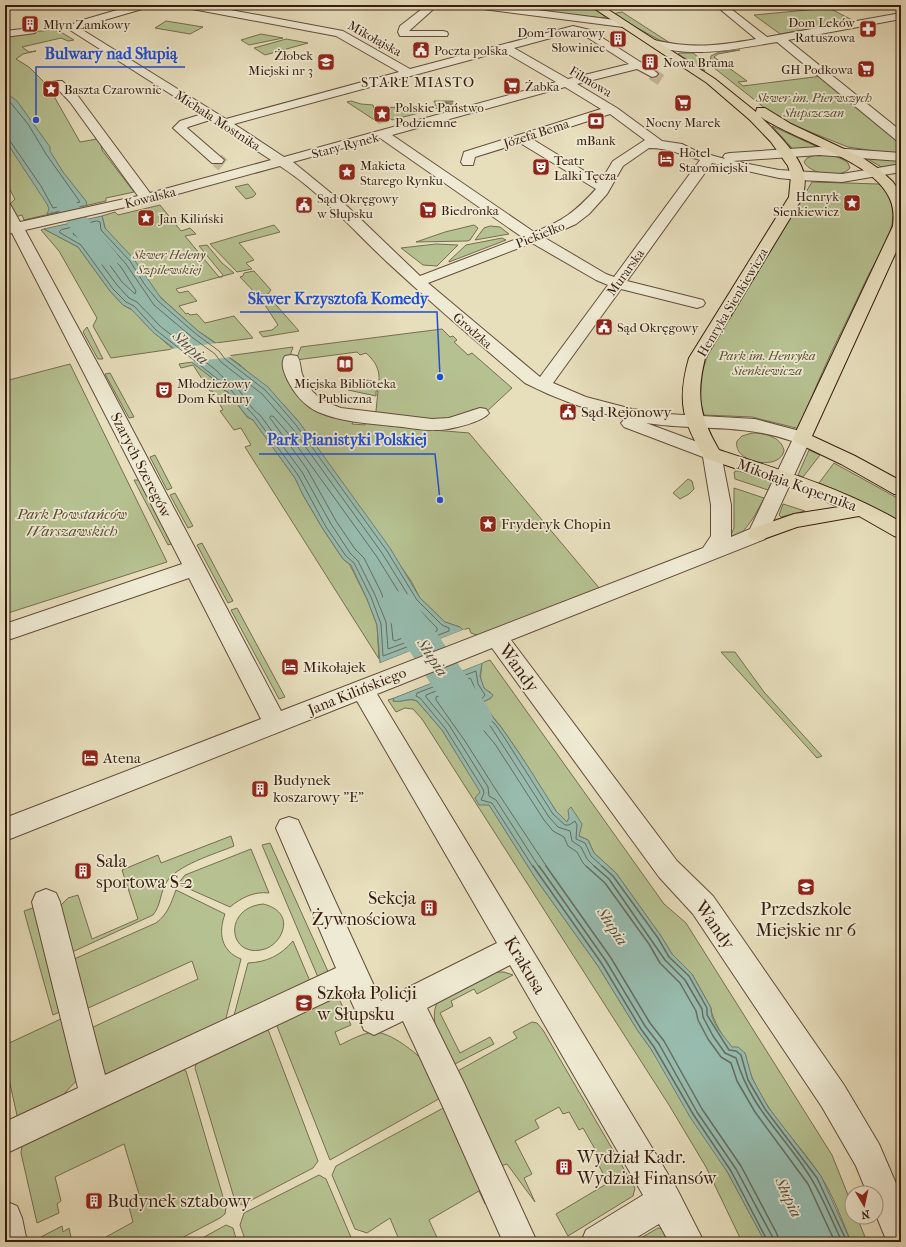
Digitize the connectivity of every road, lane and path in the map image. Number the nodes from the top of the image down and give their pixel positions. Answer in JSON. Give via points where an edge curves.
{"nodes":[{"id":1,"x":145,"y":5,"type":"edge"},
{"id":2,"x":187,"y":5,"type":"edge"},
{"id":3,"x":433,"y":5,"type":"edge"},
{"id":4,"x":475,"y":5,"type":"edge"},
{"id":5,"x":594,"y":5,"type":"edge"},
{"id":6,"x":720,"y":5,"type":"edge"},
{"id":7,"x":901,"y":16,"type":"edge"},
{"id":8,"x":623,"y":24,"type":"junction"},
{"id":9,"x":31,"y":31,"type":"dead end"},
{"id":10,"x":659,"y":32,"type":"dead end"},
{"id":11,"x":5,"y":34,"type":"edge"},
{"id":12,"x":443,"y":34,"type":"dead end"},
{"id":13,"x":779,"y":38,"type":"junction"},
{"id":14,"x":765,"y":41,"type":"junction"},
{"id":15,"x":654,"y":43,"type":"junction"},
{"id":16,"x":505,"y":48,"type":"junction"},
{"id":17,"x":717,"y":49,"type":"junction"},
{"id":18,"x":690,"y":50,"type":"junction"},
{"id":19,"x":706,"y":63,"type":"junction"},
{"id":20,"x":640,"y":65,"type":"junction"},
{"id":21,"x":408,"y":73,"type":"junction"},
{"id":22,"x":652,"y":74,"type":"tunnel mouth"},
{"id":23,"x":568,"y":83,"type":"junction"},
{"id":24,"x":58,"y":84,"type":"dead end"},
{"id":25,"x":611,"y":110,"type":"junction"},
{"id":26,"x":212,"y":115,"type":"junction"},
{"id":27,"x":224,"y":123,"type":"junction"},
{"id":28,"x":382,"y":134,"type":"junction"},
{"id":29,"x":901,"y":137,"type":"edge"},
{"id":30,"x":521,"y":138,"type":"junction"},
{"id":31,"x":776,"y":139,"type":"junction"},
{"id":32,"x":658,"y":144,"type":"junction"},
{"id":33,"x":787,"y":152,"type":"junction"},
{"id":34,"x":839,"y":152,"type":"junction"},
{"id":35,"x":755,"y":155,"type":"junction"},
{"id":36,"x":901,"y":157,"type":"edge"},
{"id":37,"x":709,"y":158,"type":"junction"},
{"id":38,"x":282,"y":162,"type":"junction"},
{"id":39,"x":468,"y":162,"type":"dead end"},
{"id":40,"x":901,"y":168,"type":"edge"},
{"id":41,"x":874,"y":173,"type":"junction"},
{"id":42,"x":234,"y":175,"type":"junction"},
{"id":43,"x":798,"y":176,"type":"junction"},
{"id":44,"x":603,"y":188,"type":"junction"},
{"id":45,"x":147,"y":198,"type":"junction"},
{"id":46,"x":899,"y":198,"type":"edge"},
{"id":47,"x":5,"y":207,"type":"edge"},
{"id":48,"x":901,"y":215,"type":"edge"},
{"id":49,"x":11,"y":229,"type":"edge"},
{"id":50,"x":532,"y":237,"type":"junction"},
{"id":51,"x":418,"y":282,"type":"junction"},
{"id":52,"x":617,"y":283,"type":"junction"},
{"id":53,"x":697,"y":303,"type":"dead end"},
{"id":54,"x":291,"y":360,"type":"dead end"},
{"id":55,"x":542,"y":386,"type":"junction"},
{"id":56,"x":608,"y":410,"type":"junction"},
{"id":57,"x":480,"y":413,"type":"dead end"},
{"id":58,"x":695,"y":422,"type":"junction"},
{"id":59,"x":742,"y":424,"type":"junction"},
{"id":60,"x":802,"y":438,"type":"junction"},
{"id":61,"x":712,"y":454,"type":"junction"},
{"id":62,"x":784,"y":478,"type":"junction"},
{"id":63,"x":901,"y":489,"type":"edge"},
{"id":64,"x":863,"y":509,"type":"junction"},
{"id":65,"x":901,"y":531,"type":"edge"},
{"id":66,"x":758,"y":534,"type":"junction"},
{"id":67,"x":710,"y":553,"type":"junction"},
{"id":68,"x":194,"y":568,"type":"junction"},
{"id":69,"x":5,"y":633,"type":"edge"},
{"id":70,"x":487,"y":640,"type":"junction"},
{"id":71,"x":371,"y":686,"type":"junction"},
{"id":72,"x":275,"y":723,"type":"junction"},
{"id":73,"x":289,"y":828,"type":"dead end"},
{"id":74,"x":5,"y":830,"type":"edge"},
{"id":75,"x":46,"y":902,"type":"dead end"},
{"id":76,"x":515,"y":948,"type":"junction"},
{"id":77,"x":354,"y":974,"type":"junction"},
{"id":78,"x":409,"y":1002,"type":"junction"},
{"id":79,"x":95,"y":1095,"type":"junction"},
{"id":80,"x":5,"y":1138,"type":"edge"},
{"id":81,"x":664,"y":1201,"type":"junction"},
{"id":82,"x":5,"y":1218,"type":"edge"},
{"id":83,"x":901,"y":1235,"type":"edge"},
{"id":84,"x":10,"y":1242,"type":"edge"},
{"id":85,"x":520,"y":1242,"type":"edge"},
{"id":86,"x":598,"y":1242,"type":"edge"},
{"id":87,"x":687,"y":1242,"type":"edge"}],
"edges":[{"from":1,"to":26,"type":"street","name":"Michała Mostnika","via":[[76,27],[75,30]]},
{"from":2,"to":21,"type":"street","name":"Mikołajska","via":[[339,33]]},
{"from":3,"to":12,"type":"street","via":[[402,32]]},
{"from":4,"to":8,"type":"street"},
{"from":5,"to":8,"type":"main road"},
{"from":6,"to":14,"type":"street"},
{"from":7,"to":13,"type":"street"},
{"from":8,"to":15,"type":"main road"},
{"from":9,"to":11,"type":"street"},
{"from":10,"to":18,"type":"main road"},
{"from":13,"to":14,"type":"street"},
{"from":13,"to":29,"type":"street"},
{"from":14,"to":17,"type":"street"},
{"from":15,"to":18,"type":"street"},
{"from":15,"to":31,"type":"main road","via":[[719,86]]},
{"from":16,"to":20,"type":"street","via":[[577,29]]},
{"from":16,"to":21,"type":"street"},
{"from":16,"to":23,"type":"street","name":"Filmowa"},
{"from":17,"to":18,"type":"street"},
{"from":17,"to":19,"type":"street","via":[[711,53]]},
{"from":18,"to":19,"type":"main road"},
{"from":19,"to":34,"type":"main road","via":[[714,73],[768,117]]},
{"from":20,"to":22,"type":"street"},
{"from":20,"to":23,"type":"street"},
{"from":21,"to":27,"type":"street"},
{"from":23,"to":25,"type":"street","name":"Filmowa"},
{"from":23,"to":28,"type":"street"},
{"from":24,"to":45,"type":"street","via":[[74,99]]},
{"from":25,"to":30,"type":"street","name":"Józefa Bema"},
{"from":25,"to":32,"type":"street","name":"Filmowa"},
{"from":26,"to":27,"type":"street","name":"Michała Mostnika"},
{"from":26,"to":42,"type":"street","via":[[179,128]]},
{"from":27,"to":38,"type":"street","name":"Michała Mostnika"},
{"from":28,"to":38,"type":"street","name":"Stary Rynek"},
{"from":28,"to":50,"type":"street","name":"Stary Rynek"},
{"from":30,"to":39,"type":"street","name":"Józefa Bema","via":[[469,155]]},
{"from":30,"to":44,"type":"street"},
{"from":31,"to":33,"type":"main road"},
{"from":31,"to":35,"type":"street"},
{"from":32,"to":37,"type":"street"},
{"from":32,"to":44,"type":"street","name":"Piekiełko","via":[[644,145],[618,164]]},
{"from":33,"to":34,"type":"street"},
{"from":33,"to":35,"type":"street"},
{"from":33,"to":43,"type":"main road"},
{"from":34,"to":36,"type":"street"},
{"from":34,"to":41,"type":"main road"},
{"from":35,"to":37,"type":"street"},
{"from":37,"to":43,"type":"street"},
{"from":37,"to":52,"type":"street","name":"Murarska"},
{"from":38,"to":42,"type":"street","name":"Kowalska"},
{"from":38,"to":51,"type":"street","name":"Grodzka","via":[[331,199]]},
{"from":40,"to":41,"type":"street"},
{"from":41,"to":43,"type":"street","via":[[836,178]]},
{"from":41,"to":46,"type":"main road"},
{"from":42,"to":45,"type":"street","name":"Kowalska"},
{"from":43,"to":58,"type":"main road","name":"Henryka Sienkiewicza","via":[[796,197],[697,358],[689,398]]},
{"from":44,"to":50,"type":"street","name":"Piekiełko","via":[[590,206],[571,220]]},
{"from":45,"to":49,"type":"street","name":"Kowalska"},
{"from":46,"to":48,"type":"main road"},
{"from":47,"to":49,"type":"street","name":"Szarych Szeregów"},
{"from":48,"to":60,"type":"main road","via":[[900,226],[893,242]]},
{"from":49,"to":68,"type":"street","name":"Szarych Szeregów","via":[[92,370]]},
{"from":50,"to":51,"type":"street","name":"Piekiełko"},
{"from":50,"to":52,"type":"street","name":"Stary Rynek","via":[[601,277]]},
{"from":51,"to":55,"type":"street","name":"Grodzka","via":[[531,380]]},
{"from":52,"to":53,"type":"street","name":"Stary Rynek"},
{"from":52,"to":55,"type":"street","name":"Murarska"},
{"from":54,"to":57,"type":"street","via":[[296,382],[307,398],[327,410],[343,415],[435,424],[456,422]]},
{"from":55,"to":56,"type":"street","name":"Grodzka"},
{"from":56,"to":58,"type":"street","name":"Grodzka","via":[[650,418]]},
{"from":56,"to":61,"type":"street","name":"Grodzka","via":[[627,422]]},
{"from":58,"to":59,"type":"street","name":"Grodzka"},
{"from":58,"to":61,"type":"main road","name":"Henryka Sienkiewicza"},
{"from":59,"to":60,"type":"street","name":"Grodzka","via":[[768,427]]},
{"from":59,"to":61,"type":"street","via":[[729,432]]},
{"from":60,"to":62,"type":"street"},
{"from":60,"to":63,"type":"main road"},
{"from":61,"to":62,"type":"main road","name":"Mikołaja Kopernika"},
{"from":61,"to":67,"type":"street","via":[[721,505],[721,536]]},
{"from":62,"to":64,"type":"main road","name":"Mikołaja Kopernika"},
{"from":62,"to":66,"type":"street"},
{"from":64,"to":65,"type":"main road","name":"Mikołaja Kopernika"},
{"from":64,"to":66,"type":"main road","via":[[794,521]]},
{"from":66,"to":67,"type":"street","name":"Jana Kilińskiego"},
{"from":67,"to":70,"type":"street","name":"Jana Kilińskiego"},
{"from":68,"to":69,"type":"street"},
{"from":68,"to":72,"type":"street","name":"Szarych Szeregów"},
{"from":70,"to":71,"type":"street","name":"Jana Kilińskiego"},
{"from":70,"to":83,"type":"street","name":"Wandy","via":[[668,869],[703,905],[833,1096],[868,1155]]},
{"from":71,"to":72,"type":"street","name":"Jana Kilińskiego"},
{"from":71,"to":76,"type":"street","name":"Krakusa"},
{"from":72,"to":74,"type":"street","name":"Jana Kilińskiego"},
{"from":73,"to":77,"type":"street"},
{"from":75,"to":79,"type":"street"},
{"from":76,"to":78,"type":"street"},
{"from":76,"to":81,"type":"street","name":"Krakusa"},
{"from":77,"to":78,"type":"street","via":[[374,1020]]},
{"from":77,"to":79,"type":"street"},
{"from":78,"to":85,"type":"street"},
{"from":79,"to":80,"type":"street"},
{"from":81,"to":86,"type":"street"},
{"from":81,"to":87,"type":"street","name":"Krakusa"},
{"from":82,"to":84,"type":"street"}]}
